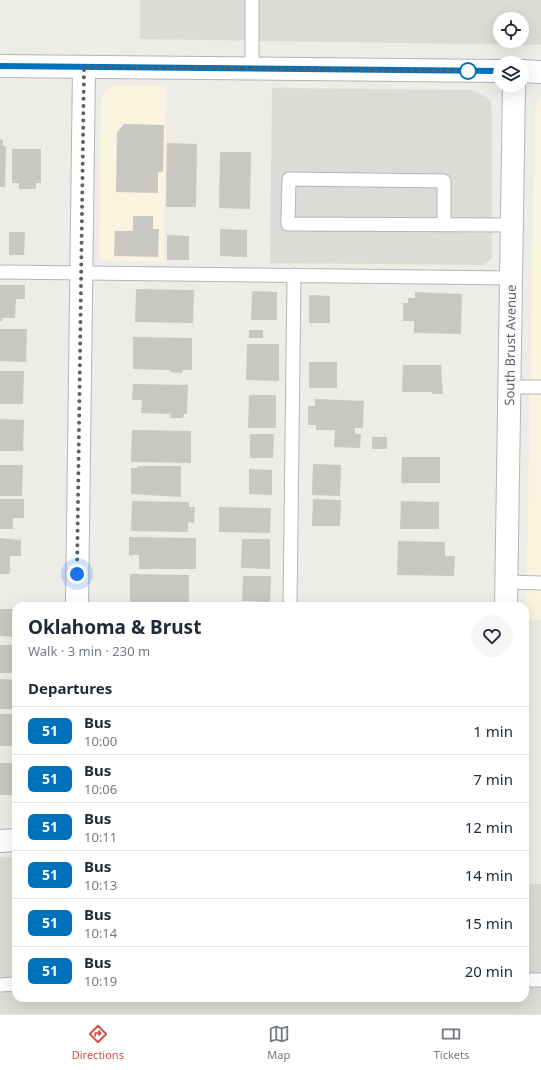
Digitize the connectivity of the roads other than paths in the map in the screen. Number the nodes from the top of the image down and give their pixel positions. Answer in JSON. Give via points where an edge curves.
{"nodes":[{"id":1,"x":252,"y":0,"type":"edge"},
{"id":2,"x":0,"y":66,"type":"edge"},
{"id":3,"x":84,"y":67,"type":"junction"},
{"id":4,"x":252,"y":68,"type":"junction"},
{"id":5,"x":493,"y":71,"type":"edge"},
{"id":6,"x":529,"y":72,"type":"edge"},
{"id":7,"x":541,"y":72,"type":"edge"},
{"id":8,"x":514,"y":92,"type":"edge"},
{"id":9,"x":444,"y":225,"type":"junction"},
{"id":10,"x":513,"y":225,"type":"junction"},
{"id":11,"x":0,"y":272,"type":"edge"},
{"id":12,"x":81,"y":273,"type":"junction"},
{"id":13,"x":294,"y":276,"type":"junction"},
{"id":14,"x":512,"y":278,"type":"junction"},
{"id":15,"x":510,"y":387,"type":"junction"},
{"id":16,"x":541,"y":387,"type":"edge"},
{"id":17,"x":507,"y":582,"type":"junction"},
{"id":18,"x":541,"y":583,"type":"edge"},
{"id":19,"x":77,"y":602,"type":"edge"},
{"id":20,"x":290,"y":602,"type":"edge"},
{"id":21,"x":506,"y":602,"type":"edge"},
{"id":22,"x":0,"y":840,"type":"edge"},
{"id":23,"x":12,"y":840,"type":"edge"},
{"id":24,"x":529,"y":980,"type":"edge"},
{"id":25,"x":541,"y":980,"type":"edge"},
{"id":26,"x":0,"y":984,"type":"edge"},
{"id":27,"x":12,"y":984,"type":"edge"}],
"edges":[{"from":1,"to":4,"type":"lane"},
{"from":2,"to":3,"type":"street"},
{"from":3,"to":4,"type":"street"},
{"from":3,"to":12,"type":"street"},
{"from":4,"to":5,"type":"street"},
{"from":6,"to":7,"type":"street"},
{"from":8,"to":10,"type":"street","name":"South Brust Avenue"},
{"from":9,"to":9,"type":"lane","via":[[288,224],[289,180],[444,181]]},
{"from":9,"to":10,"type":"lane"},
{"from":10,"to":14,"type":"street","name":"South Brust Avenue"},
{"from":11,"to":12,"type":"lane"},
{"from":12,"to":13,"type":"lane"},
{"from":12,"to":19,"type":"street"},
{"from":13,"to":14,"type":"lane"},
{"from":13,"to":20,"type":"lane"},
{"from":14,"to":15,"type":"street","name":"South Brust Avenue"},
{"from":15,"to":16,"type":"lane"},
{"from":15,"to":17,"type":"street","name":"South Brust Avenue"},
{"from":17,"to":18,"type":"lane"},
{"from":17,"to":21,"type":"street","name":"South Brust Avenue"},
{"from":22,"to":23,"type":"street"},
{"from":24,"to":25,"type":"lane"},
{"from":26,"to":27,"type":"lane"}]}
